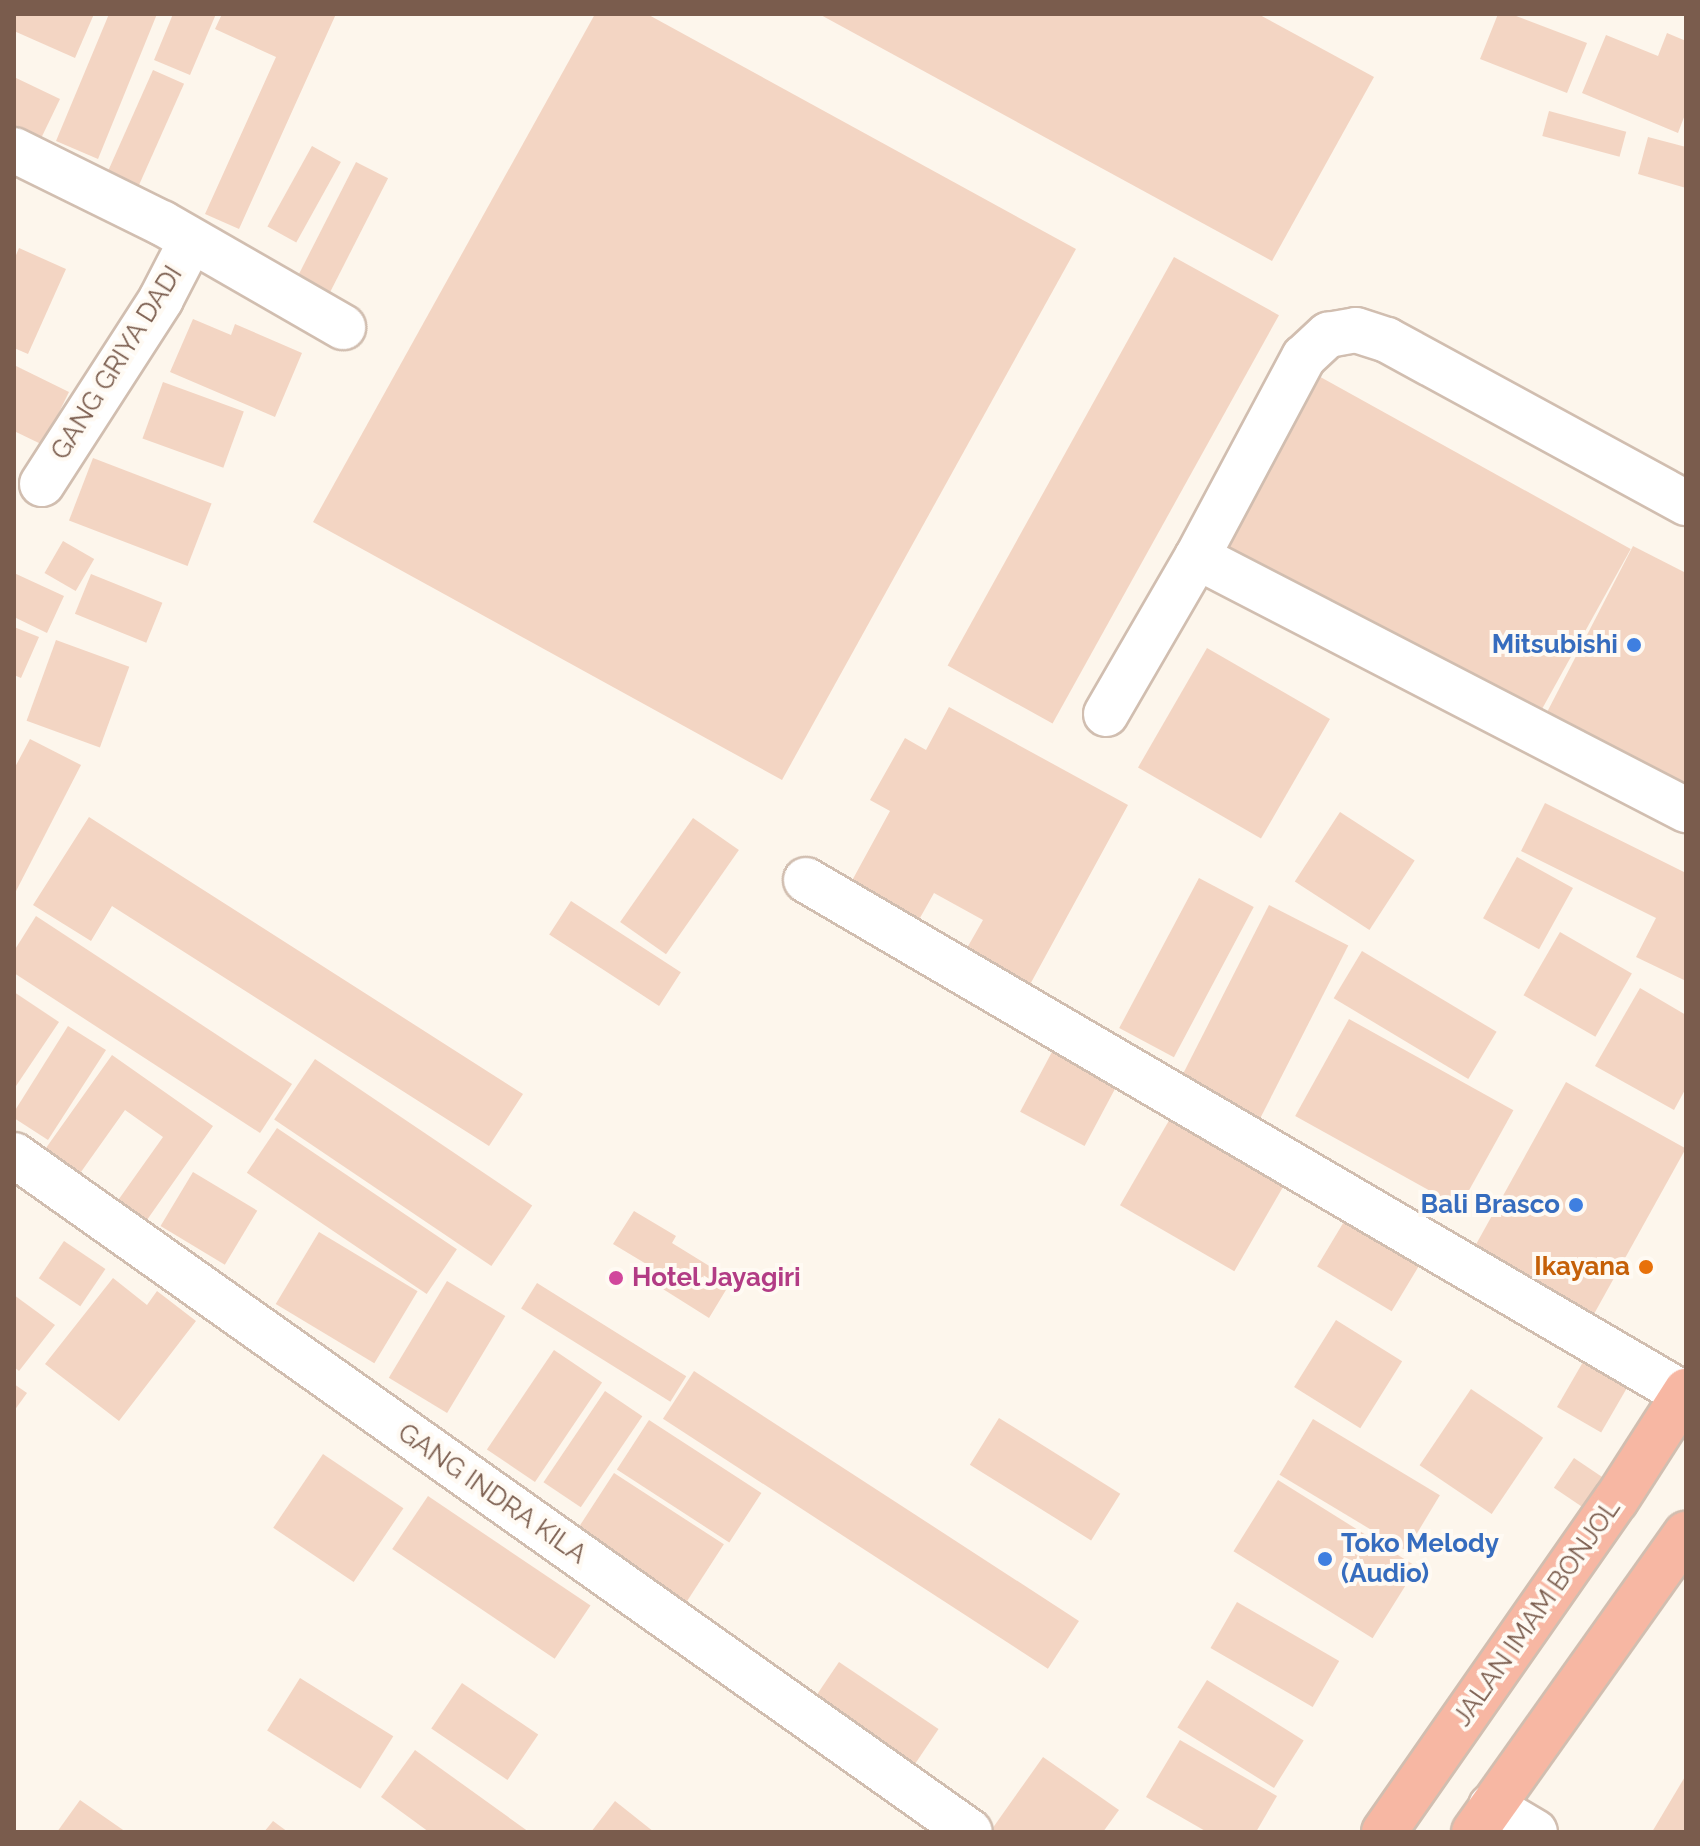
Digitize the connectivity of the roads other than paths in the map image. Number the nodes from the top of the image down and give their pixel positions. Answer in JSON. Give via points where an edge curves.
{"nodes":[{"id":1,"x":14,"y":150,"type":"edge"},
{"id":2,"x":191,"y":241,"type":"junction"},
{"id":3,"x":343,"y":327,"type":"dead end"},
{"id":4,"x":42,"y":484,"type":"dead end"},
{"id":5,"x":1686,"y":503,"type":"edge"},
{"id":6,"x":1197,"y":557,"type":"junction"},
{"id":7,"x":1106,"y":714,"type":"dead end"},
{"id":8,"x":1686,"y":810,"type":"edge"},
{"id":9,"x":806,"y":880,"type":"dead end"},
{"id":10,"x":14,"y":1155,"type":"edge"},
{"id":11,"x":1685,"y":1392,"type":"edge"},
{"id":12,"x":1685,"y":1537,"type":"edge"},
{"id":13,"x":1482,"y":1819,"type":"edge"},
{"id":14,"x":970,"y":1832,"type":"edge"},
{"id":15,"x":1384,"y":1832,"type":"edge"},
{"id":16,"x":1535,"y":1832,"type":"edge"}],
"edges":[{"from":1,"to":2,"type":"street","name":"GANG GRIYA DADI"},
{"from":2,"to":3,"type":"street","name":"GANG GRIYA DADI"},
{"from":2,"to":4,"type":"street","name":"GANG GRIYA DADI","via":[[161,299]]},
{"from":5,"to":6,"type":"street","via":[[1387,340],[1356,330],[1328,335],[1304,357]]},
{"from":6,"to":7,"type":"street"},
{"from":6,"to":8,"type":"street"},
{"from":9,"to":11,"type":"street"},
{"from":10,"to":14,"type":"street","name":"GANG INDRA KILA"},
{"from":11,"to":15,"type":"highway","name":"JALAN IMAM BONJOL","via":[[1616,1500]]},
{"from":12,"to":13,"type":"highway"},
{"from":13,"to":16,"type":"street"}]}
